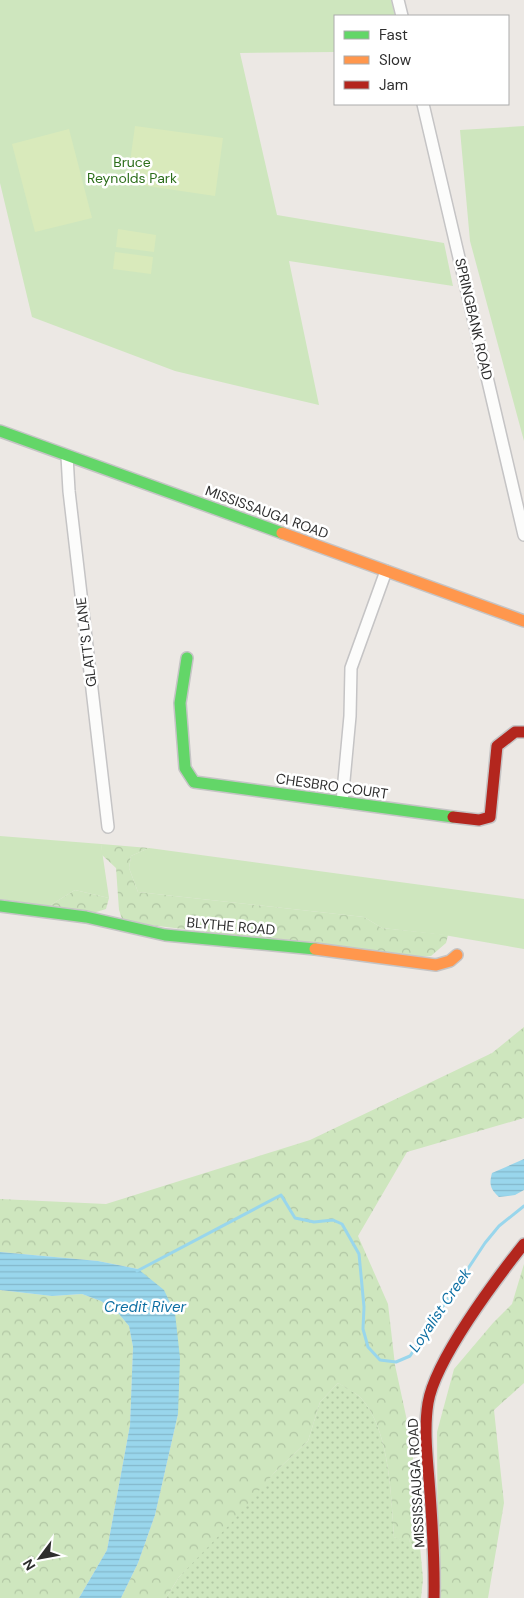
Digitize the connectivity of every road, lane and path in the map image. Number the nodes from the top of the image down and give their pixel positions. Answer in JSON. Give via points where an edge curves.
{"nodes":[{"id":1,"x":398,"y":0,"type":"edge"},
{"id":2,"x":402,"y":15,"type":"edge"},
{"id":3,"x":423,"y":105,"type":"edge"},
{"id":4,"x":0,"y":432,"type":"edge"},
{"id":5,"x":67,"y":456,"type":"junction"},
{"id":6,"x":524,"y":535,"type":"edge"},
{"id":7,"x":386,"y":571,"type":"junction"},
{"id":8,"x":524,"y":621,"type":"edge"},
{"id":9,"x":187,"y":658,"type":"dead end"},
{"id":10,"x":524,"y":732,"type":"edge"},
{"id":11,"x":342,"y":802,"type":"junction"},
{"id":12,"x":108,"y":827,"type":"dead end"},
{"id":13,"x":0,"y":906,"type":"edge"},
{"id":14,"x":457,"y":955,"type":"dead end"},
{"id":15,"x":524,"y":1244,"type":"edge"},
{"id":16,"x":434,"y":1598,"type":"edge"}],
"edges":[{"from":1,"to":2,"type":"street"},
{"from":3,"to":6,"type":"street","name":"SPRINGBANK ROAD"},
{"from":4,"to":5,"type":"street","name":"MISSISSAUGA ROAD"},
{"from":5,"to":7,"type":"street","name":"MISSISSAUGA ROAD"},
{"from":5,"to":12,"type":"street","name":"GLATT'S LANE"},
{"from":7,"to":8,"type":"street","name":"MISSISSAUGA ROAD"},
{"from":7,"to":11,"type":"street","via":[[351,668]]},
{"from":9,"to":11,"type":"street","name":"CHESBRO COURT","via":[[180,703],[185,768],[194,782]]},
{"from":10,"to":11,"type":"street","name":"CHESBRO COURT","via":[[514,732],[497,746],[490,817],[467,819]]},
{"from":13,"to":14,"type":"street","name":"BLYTHE ROAD","via":[[86,917],[165,935],[306,948],[436,965]]},
{"from":15,"to":16,"type":"street","name":"MISSISSAUGA ROAD","via":[[453,1346],[439,1370],[428,1404]]}]}
